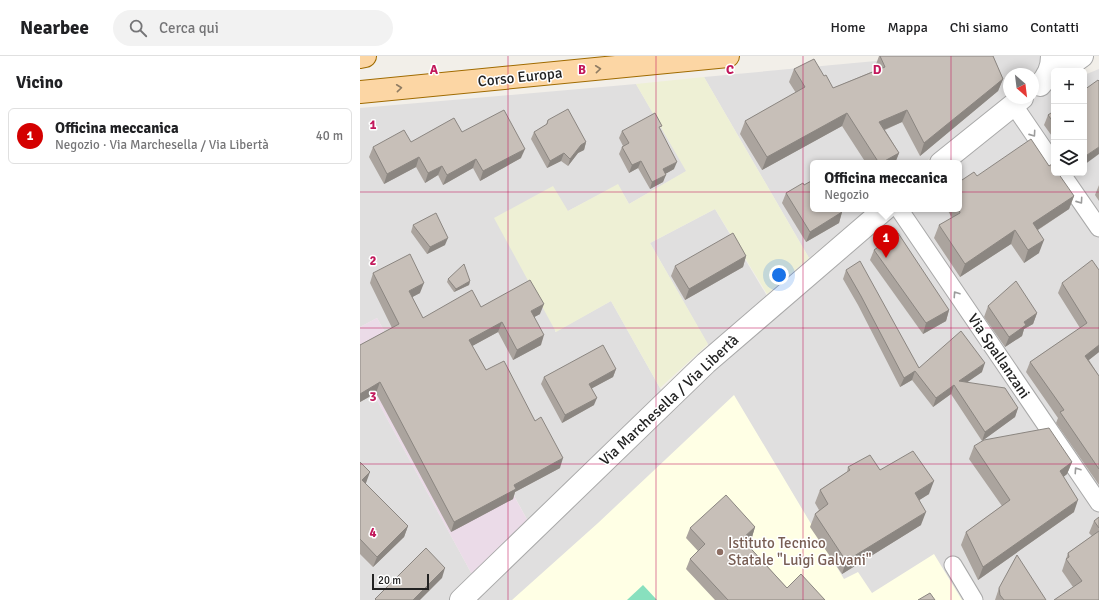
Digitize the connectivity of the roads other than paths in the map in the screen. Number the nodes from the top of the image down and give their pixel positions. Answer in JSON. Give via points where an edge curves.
{"nodes":[{"id":1,"x":360,"y":56,"type":"edge"},
{"id":2,"x":366,"y":56,"type":"edge"},
{"id":3,"x":728,"y":56,"type":"edge"},
{"id":4,"x":1052,"y":56,"type":"edge"},
{"id":5,"x":1082,"y":56,"type":"edge"},
{"id":6,"x":1065,"y":68,"type":"edge"},
{"id":7,"x":1042,"y":84,"type":"edge"},
{"id":8,"x":360,"y":92,"type":"edge"},
{"id":9,"x":1013,"y":104,"type":"edge"},
{"id":10,"x":1019,"y":104,"type":"edge"},
{"id":11,"x":1051,"y":159,"type":"edge"},
{"id":12,"x":945,"y":160,"type":"edge"},
{"id":13,"x":1063,"y":176,"type":"edge"},
{"id":14,"x":882,"y":212,"type":"edge"},
{"id":15,"x":901,"y":212,"type":"edge"},
{"id":16,"x":1099,"y":228,"type":"edge"},
{"id":17,"x":1099,"y":503,"type":"edge"},
{"id":18,"x":953,"y":565,"type":"dead end"},
{"id":19,"x":461,"y":600,"type":"edge"},
{"id":20,"x":974,"y":600,"type":"edge"}],
"edges":[{"from":1,"to":2,"type":"main road"},
{"from":8,"to":3,"type":"main road","name":"Corso Europa","one_way":true},
{"from":4,"to":7,"type":"street","via":[[1049,75]]},
{"from":5,"to":6,"type":"street"},
{"from":9,"to":12,"type":"street"},
{"from":10,"to":11,"type":"street","one_way":true},
{"from":13,"to":16,"type":"street","one_way":true},
{"from":14,"to":19,"type":"street","name":"Via Marchesella / Via Libertà","via":[[706,363]]},
{"from":17,"to":15,"type":"street","name":"Via Spallanzani","one_way":true},
{"from":18,"to":20,"type":"street"}]}
